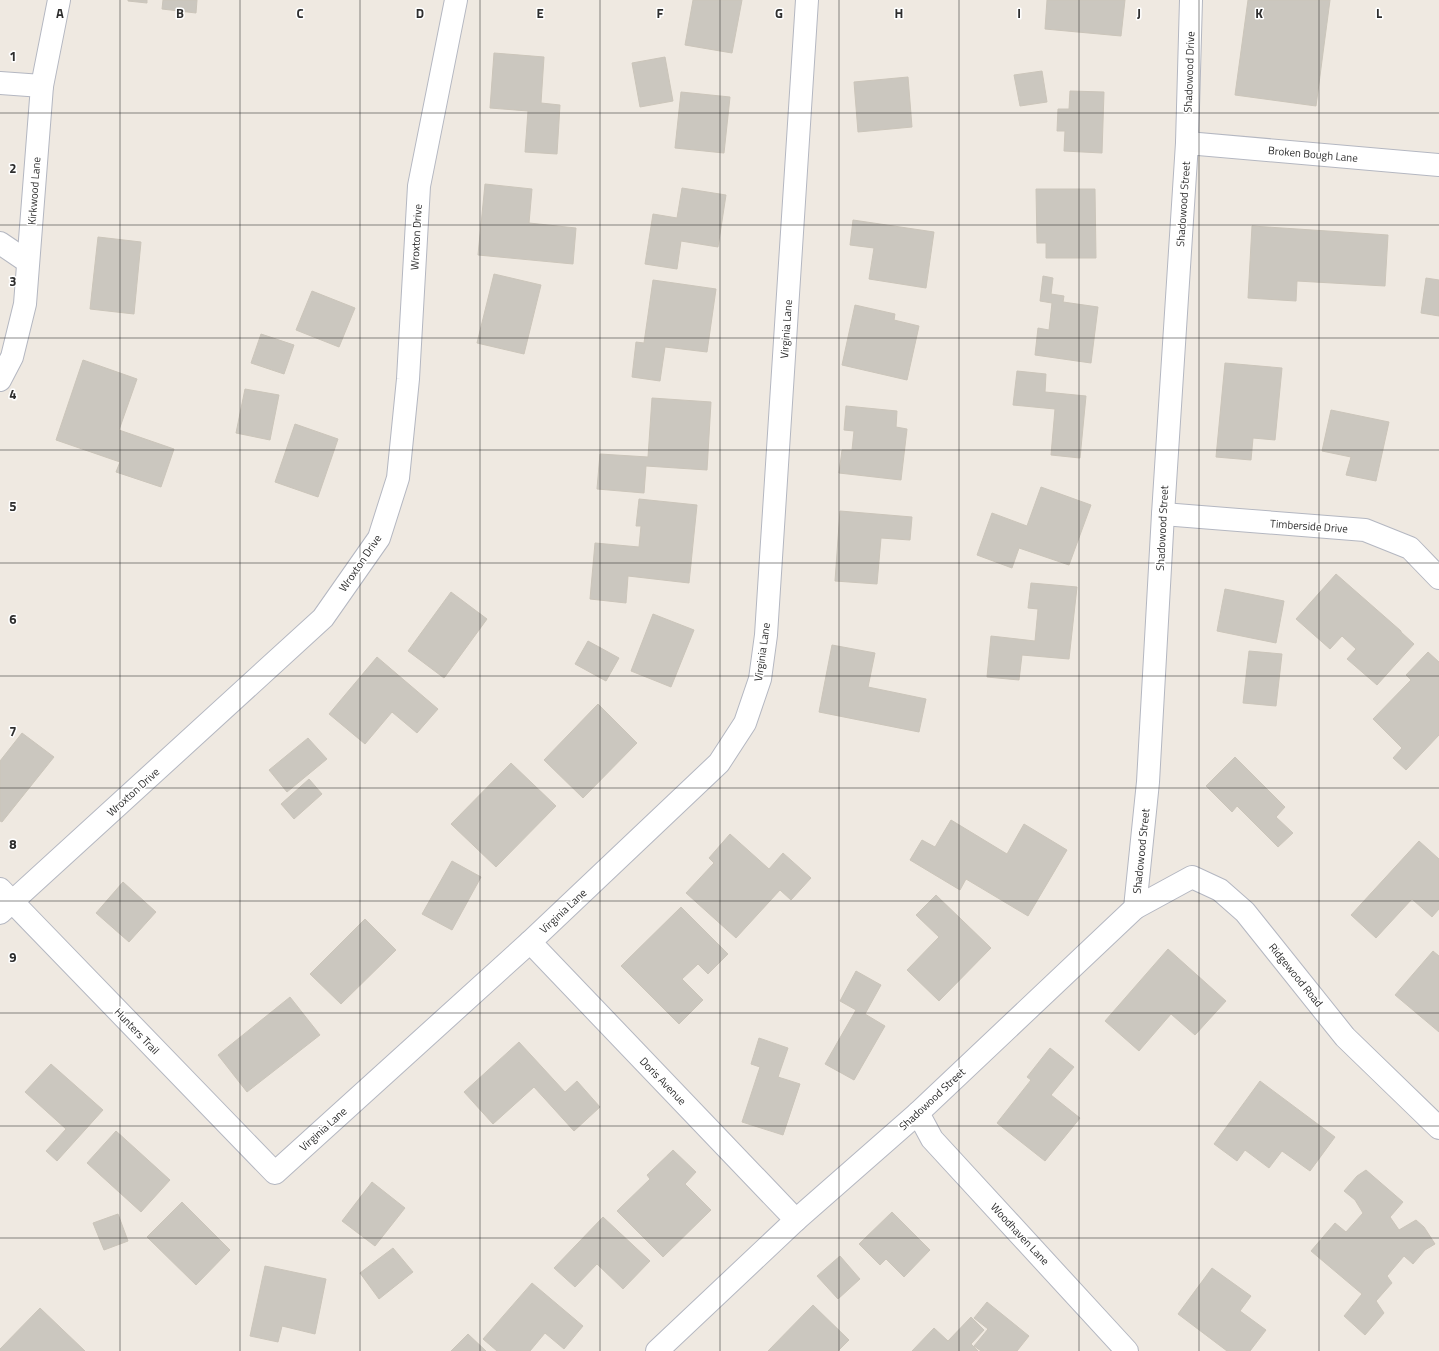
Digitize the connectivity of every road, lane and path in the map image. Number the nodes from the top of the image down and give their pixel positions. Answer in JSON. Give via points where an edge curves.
{"nodes":[{"id":1,"x":59,"y":0,"type":"edge"},
{"id":2,"x":456,"y":0,"type":"edge"},
{"id":3,"x":807,"y":0,"type":"edge"},
{"id":4,"x":1191,"y":0,"type":"edge"},
{"id":5,"x":0,"y":83,"type":"edge"},
{"id":6,"x":42,"y":86,"type":"junction"},
{"id":7,"x":1187,"y":143,"type":"junction"},
{"id":8,"x":1439,"y":166,"type":"edge"},
{"id":9,"x":0,"y":243,"type":"edge"},
{"id":10,"x":28,"y":262,"type":"junction"},
{"id":11,"x":0,"y":380,"type":"edge"},
{"id":12,"x":1163,"y":514,"type":"junction"},
{"id":13,"x":1439,"y":578,"type":"edge"},
{"id":14,"x":4,"y":901,"type":"edge"},
{"id":15,"x":1135,"y":908,"type":"junction"},
{"id":16,"x":530,"y":942,"type":"junction"},
{"id":17,"x":918,"y":1113,"type":"junction"},
{"id":18,"x":1439,"y":1128,"type":"edge"},
{"id":19,"x":275,"y":1173,"type":"joint"},
{"id":20,"x":796,"y":1220,"type":"junction"},
{"id":21,"x":657,"y":1351,"type":"edge"},
{"id":22,"x":1127,"y":1351,"type":"edge"}],
"edges":[{"from":1,"to":6,"type":"street","name":"Kirkwood Lane"},
{"from":2,"to":14,"type":"street","name":"Wroxton Drive","via":[[419,186],[408,379],[398,478],[379,538],[323,618]]},
{"from":3,"to":16,"type":"street","name":"Virginia Lane","via":[[766,635],[760,679],[745,723],[719,763]]},
{"from":4,"to":7,"type":"street","name":"Shadowood Drive"},
{"from":5,"to":6,"type":"street"},
{"from":6,"to":10,"type":"street","name":"Kirkwood Lane"},
{"from":7,"to":8,"type":"street","name":"Broken Bough Lane"},
{"from":7,"to":12,"type":"street","name":"Shadowood Street"},
{"from":9,"to":10,"type":"street"},
{"from":10,"to":11,"type":"street","name":"Kirkwood Lane","via":[[25,304],[12,357]]},
{"from":12,"to":13,"type":"street","name":"Timberside Drive","via":[[1365,530],[1410,548]]},
{"from":12,"to":15,"type":"street","name":"Shadowood Street","via":[[1148,782]]},
{"from":14,"to":19,"type":"street","name":"Hunters Trail"},
{"from":15,"to":17,"type":"street","name":"Shadowood Street"},
{"from":15,"to":18,"type":"street","name":"Ridgewood Road","via":[[1192,878],[1220,890],[1245,912],[1345,1037]]},
{"from":16,"to":19,"type":"street","name":"Virginia Lane"},
{"from":16,"to":20,"type":"street","name":"Doris Avenue"},
{"from":17,"to":20,"type":"street","name":"Shadowood Street"},
{"from":17,"to":22,"type":"street","name":"Woodhaven Lane","via":[[932,1139]]},
{"from":20,"to":21,"type":"street","name":"Shadowood Street"}]}
